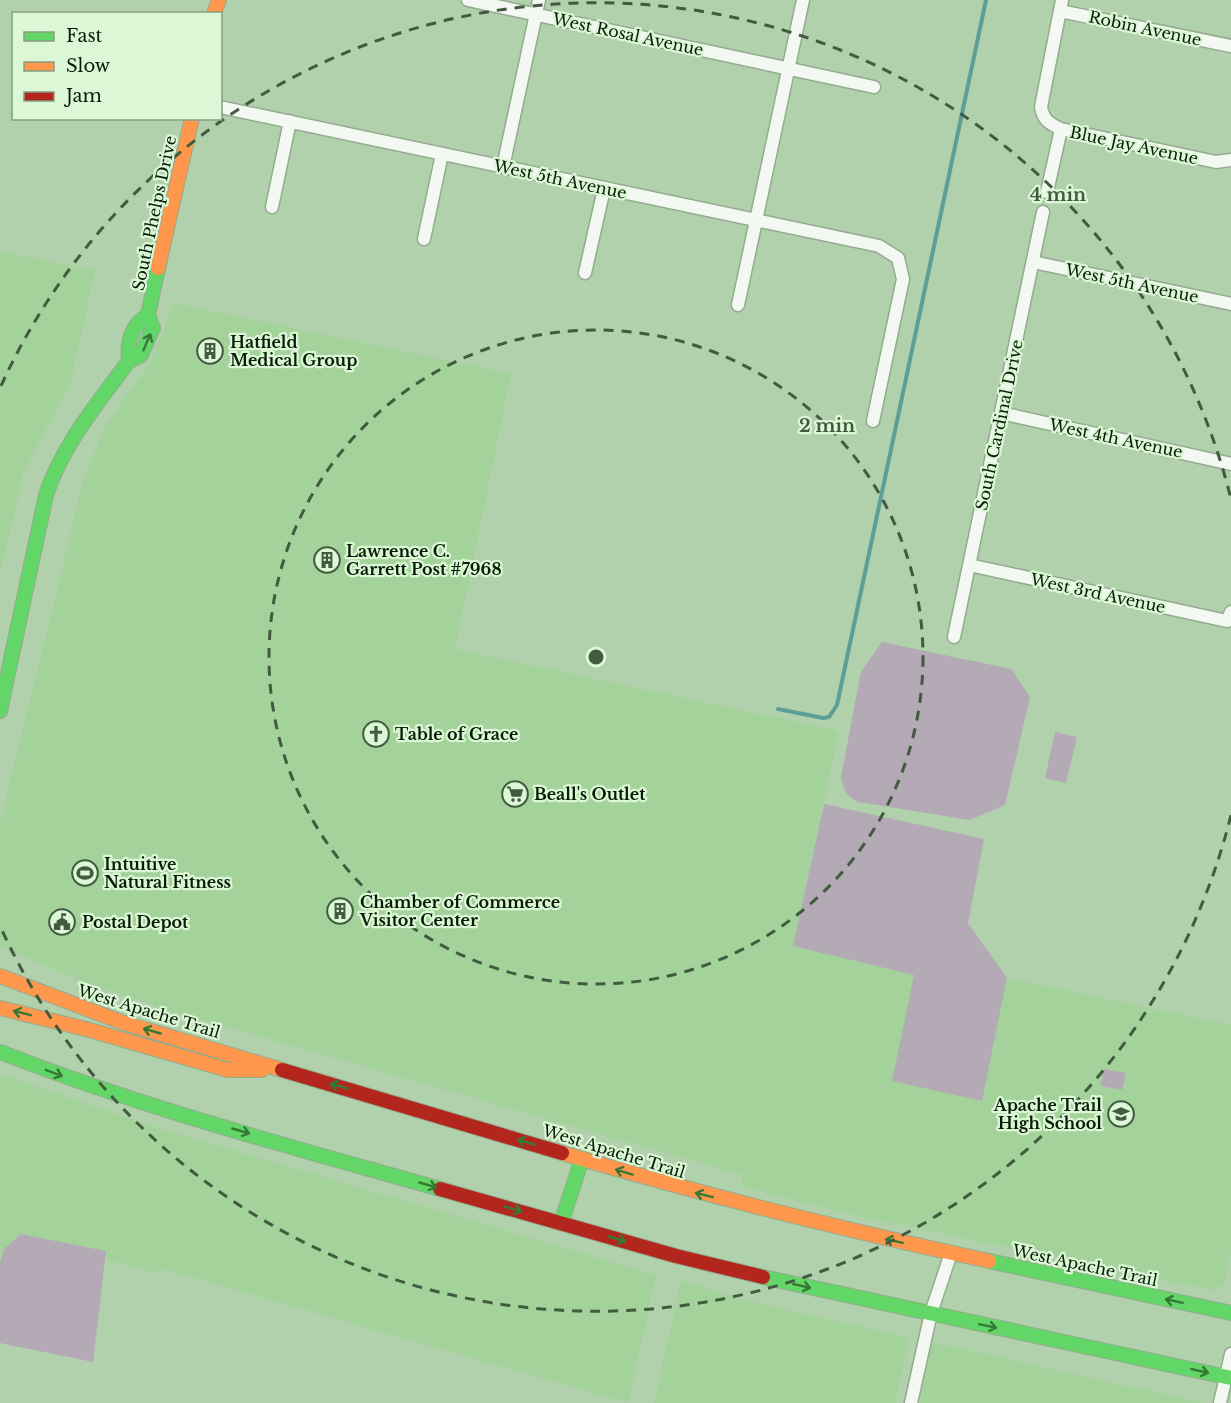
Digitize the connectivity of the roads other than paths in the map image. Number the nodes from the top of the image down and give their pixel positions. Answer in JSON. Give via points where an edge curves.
{"nodes":[{"id":1,"x":468,"y":0,"type":"edge"},
{"id":2,"x":539,"y":0,"type":"edge"},
{"id":3,"x":802,"y":0,"type":"edge"},
{"id":4,"x":1061,"y":5,"type":"edge"},
{"id":5,"x":536,"y":14,"type":"junction"},
{"id":6,"x":1231,"y":46,"type":"edge"},
{"id":7,"x":788,"y":68,"type":"junction"},
{"id":8,"x":874,"y":87,"type":"dead end"},
{"id":9,"x":222,"y":107,"type":"edge"},
{"id":10,"x":192,"y":120,"type":"edge"},
{"id":11,"x":290,"y":121,"type":"junction"},
{"id":12,"x":1061,"y":129,"type":"junction"},
{"id":13,"x":442,"y":154,"type":"junction"},
{"id":14,"x":1231,"y":160,"type":"edge"},
{"id":15,"x":503,"y":167,"type":"junction"},
{"id":16,"x":604,"y":189,"type":"junction"},
{"id":17,"x":1047,"y":192,"type":"dead end"},
{"id":18,"x":272,"y":207,"type":"dead end"},
{"id":19,"x":1043,"y":212,"type":"dead end"},
{"id":20,"x":756,"y":221,"type":"junction"},
{"id":21,"x":424,"y":240,"type":"dead end"},
{"id":22,"x":1033,"y":262,"type":"junction"},
{"id":23,"x":585,"y":273,"type":"dead end"},
{"id":24,"x":1231,"y":304,"type":"edge"},
{"id":25,"x":738,"y":306,"type":"dead end"},
{"id":26,"x":1001,"y":413,"type":"junction"},
{"id":27,"x":873,"y":421,"type":"dead end"},
{"id":28,"x":1231,"y":464,"type":"edge"},
{"id":29,"x":969,"y":565,"type":"junction"},
{"id":30,"x":1229,"y":616,"type":"edge"},
{"id":31,"x":954,"y":637,"type":"dead end"},
{"id":32,"x":0,"y":711,"type":"edge"},
{"id":33,"x":0,"y":975,"type":"edge"},
{"id":34,"x":0,"y":1008,"type":"edge"},
{"id":35,"x":0,"y":1052,"type":"edge"},
{"id":36,"x":285,"y":1070,"type":"junction"},
{"id":37,"x":582,"y":1159,"type":"junction"},
{"id":38,"x":561,"y":1223,"type":"junction"},
{"id":39,"x":951,"y":1253,"type":"junction"},
{"id":40,"x":931,"y":1313,"type":"junction"},
{"id":41,"x":1231,"y":1313,"type":"edge"},
{"id":42,"x":1231,"y":1354,"type":"edge"},
{"id":43,"x":1228,"y":1378,"type":"edge"},
{"id":44,"x":911,"y":1403,"type":"edge"},
{"id":45,"x":1220,"y":1403,"type":"edge"}],
"edges":[{"from":1,"to":5,"type":"street","name":"West Rosal Avenue"},
{"from":2,"to":5,"type":"street"},
{"from":3,"to":7,"type":"street"},
{"from":4,"to":6,"type":"street","name":"Robin Avenue"},
{"from":4,"to":12,"type":"street","name":"Blue Jay Avenue","via":[[1042,99],[1042,116]]},
{"from":5,"to":7,"type":"street","name":"West Rosal Avenue"},
{"from":5,"to":15,"type":"street"},
{"from":7,"to":8,"type":"street","name":"West Rosal Avenue"},
{"from":7,"to":20,"type":"street"},
{"from":9,"to":11,"type":"street","name":"West 5th Avenue"},
{"from":10,"to":32,"type":"main road","name":"South Phelps Drive","via":[[148,315],[153,328],[141,355],[129,361],[69,442],[53,474]]},
{"from":11,"to":13,"type":"street","name":"West 5th Avenue"},
{"from":11,"to":18,"type":"street"},
{"from":12,"to":14,"type":"street","name":"Blue Jay Avenue","via":[[1216,162]]},
{"from":12,"to":17,"type":"street"},
{"from":13,"to":15,"type":"street","name":"West 5th Avenue"},
{"from":13,"to":21,"type":"street"},
{"from":15,"to":16,"type":"street","name":"West 5th Avenue"},
{"from":16,"to":20,"type":"street","name":"West 5th Avenue"},
{"from":16,"to":23,"type":"street"},
{"from":19,"to":22,"type":"street","name":"South Cardinal Drive"},
{"from":20,"to":25,"type":"street"},
{"from":20,"to":27,"type":"street","name":"West 5th Avenue","via":[[879,246],[898,258],[903,279]]},
{"from":22,"to":24,"type":"street","name":"West 5th Avenue"},
{"from":22,"to":26,"type":"street","name":"South Cardinal Drive"},
{"from":26,"to":28,"type":"street","name":"West 4th Avenue"},
{"from":26,"to":29,"type":"street","name":"South Cardinal Drive"},
{"from":29,"to":30,"type":"street","name":"West 3rd Avenue"},
{"from":29,"to":31,"type":"street","name":"South Cardinal Drive"},
{"from":36,"to":33,"type":"main road","name":"West Apache Trail","one_way":true,"via":[[124,1023]]},
{"from":36,"to":34,"type":"main road","one_way":true,"via":[[228,1070]]},
{"from":35,"to":38,"type":"main road","one_way":true,"via":[[153,1107]]},
{"from":37,"to":36,"type":"main road","name":"West Apache Trail","one_way":true},
{"from":37,"to":38,"type":"main road"},
{"from":39,"to":37,"type":"main road","name":"West Apache Trail","one_way":true,"via":[[819,1225]]},
{"from":38,"to":40,"type":"main road","one_way":true,"via":[[676,1256]]},
{"from":39,"to":40,"type":"street"},
{"from":41,"to":39,"type":"main road","name":"West Apache Trail","one_way":true},
{"from":40,"to":43,"type":"main road","one_way":true},
{"from":40,"to":44,"type":"street"},
{"from":42,"to":43,"type":"street"},
{"from":43,"to":45,"type":"street"}]}
